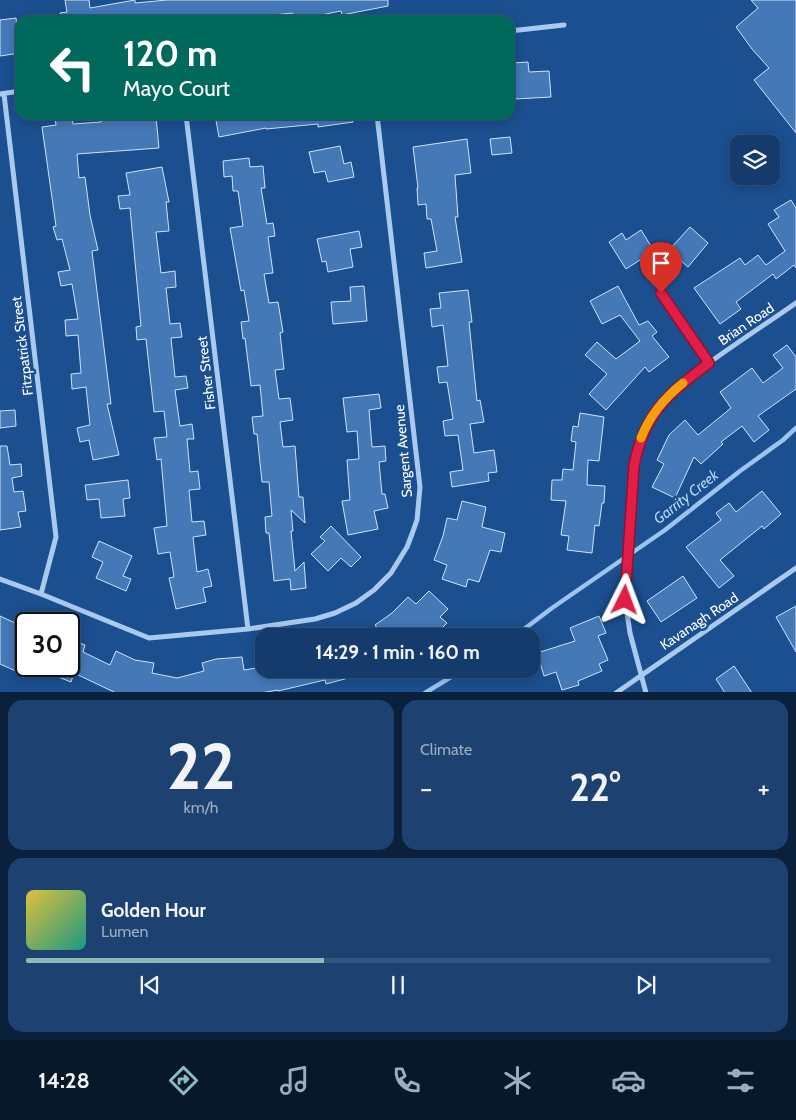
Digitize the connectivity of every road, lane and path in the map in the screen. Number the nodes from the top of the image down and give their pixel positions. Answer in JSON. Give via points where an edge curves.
{"nodes":[{"id":1,"x":564,"y":25,"type":"dead end"},
{"id":2,"x":515,"y":30,"type":"edge"},
{"id":3,"x":15,"y":92,"type":"edge"},
{"id":4,"x":2,"y":94,"type":"edge"},
{"id":5,"x":187,"y":120,"type":"edge"},
{"id":6,"x":378,"y":120,"type":"edge"},
{"id":7,"x":661,"y":293,"type":"dead end"},
{"id":8,"x":796,"y":303,"type":"edge"},
{"id":9,"x":709,"y":363,"type":"junction"},
{"id":10,"x":796,"y":568,"type":"edge"},
{"id":11,"x":0,"y":579,"type":"edge"},
{"id":12,"x":41,"y":594,"type":"junction"},
{"id":13,"x":248,"y":629,"type":"junction"},
{"id":14,"x":641,"y":674,"type":"junction"},
{"id":15,"x":616,"y":692,"type":"edge"},
{"id":16,"x":646,"y":692,"type":"edge"}],
"edges":[{"from":1,"to":2,"type":"street"},
{"from":3,"to":4,"type":"street"},
{"from":4,"to":12,"type":"street","name":"Fitzpatrick Street","via":[[56,537]]},
{"from":5,"to":13,"type":"street","name":"Fisher Street"},
{"from":6,"to":13,"type":"street","name":"Sargent Avenue","via":[[420,486],[417,520],[390,573],[356,603],[315,619]]},
{"from":7,"to":9,"type":"street"},
{"from":8,"to":9,"type":"street","name":"Brian Road"},
{"from":9,"to":14,"type":"street","name":"Brian Road","via":[[659,405],[637,450],[626,615]]},
{"from":10,"to":14,"type":"street","name":"Kavanagh Road"},
{"from":11,"to":12,"type":"street","name":"Sargent Avenue"},
{"from":12,"to":13,"type":"street","name":"Sargent Avenue","via":[[149,638]]},
{"from":14,"to":15,"type":"street","name":"Kavanagh Road"},
{"from":14,"to":16,"type":"street","name":"Brian Road"}]}
